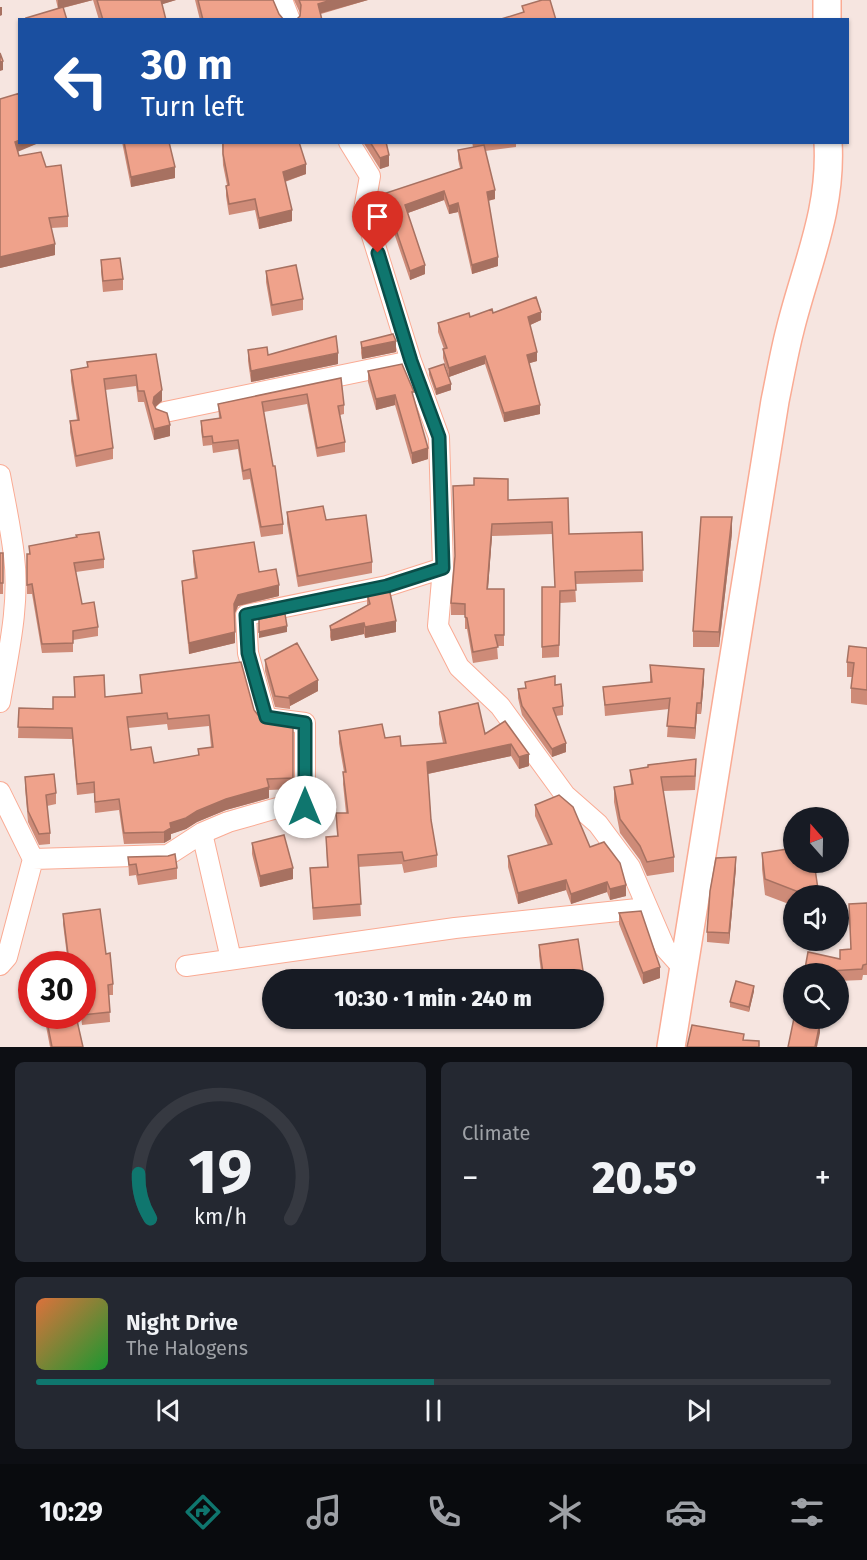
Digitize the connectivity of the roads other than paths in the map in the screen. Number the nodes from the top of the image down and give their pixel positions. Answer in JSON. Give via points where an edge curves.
{"nodes":[{"id":1,"x":282,"y":0,"type":"edge"},
{"id":2,"x":827,"y":0,"type":"edge"},
{"id":3,"x":289,"y":18,"type":"edge"},
{"id":4,"x":827,"y":18,"type":"edge"},
{"id":5,"x":350,"y":144,"type":"edge"},
{"id":6,"x":828,"y":144,"type":"edge"},
{"id":7,"x":411,"y":361,"type":"junction"},
{"id":8,"x":165,"y":412,"type":"edge"},
{"id":9,"x":0,"y":475,"type":"edge"},
{"id":10,"x":443,"y":568,"type":"junction"},
{"id":11,"x":0,"y":702,"type":"edge"},
{"id":12,"x":0,"y":792,"type":"edge"},
{"id":13,"x":202,"y":833,"type":"junction"},
{"id":14,"x":33,"y":859,"type":"junction"},
{"id":15,"x":647,"y":908,"type":"junction"},
{"id":16,"x":231,"y":959,"type":"junction"},
{"id":17,"x":0,"y":965,"type":"edge"},
{"id":18,"x":186,"y":966,"type":"dead end"},
{"id":19,"x":684,"y":969,"type":"junction"},
{"id":20,"x":671,"y":1047,"type":"edge"}],
"edges":[{"from":1,"to":3,"type":"street"},
{"from":2,"to":4,"type":"street"},
{"from":5,"to":7,"type":"street","via":[[370,176],[364,210]]},
{"from":6,"to":19,"type":"street","via":[[821,227],[790,329],[775,401]]},
{"from":7,"to":8,"type":"street"},
{"from":7,"to":10,"type":"street","via":[[439,437]]},
{"from":9,"to":11,"type":"street","via":[[15,580],[14,617]]},
{"from":10,"to":13,"type":"street","via":[[387,586],[246,615],[248,653],[266,717],[305,723],[305,807],[284,806]]},
{"from":10,"to":15,"type":"street","via":[[438,626],[459,667],[500,705],[565,795],[598,825],[630,867]]},
{"from":12,"to":14,"type":"street"},
{"from":13,"to":14,"type":"street","via":[[168,855]]},
{"from":13,"to":16,"type":"street"},
{"from":14,"to":17,"type":"street","via":[[7,957]]},
{"from":15,"to":16,"type":"street","via":[[455,928]]},
{"from":15,"to":19,"type":"street","via":[[665,948]]},
{"from":16,"to":18,"type":"street"},
{"from":19,"to":20,"type":"street"}]}
